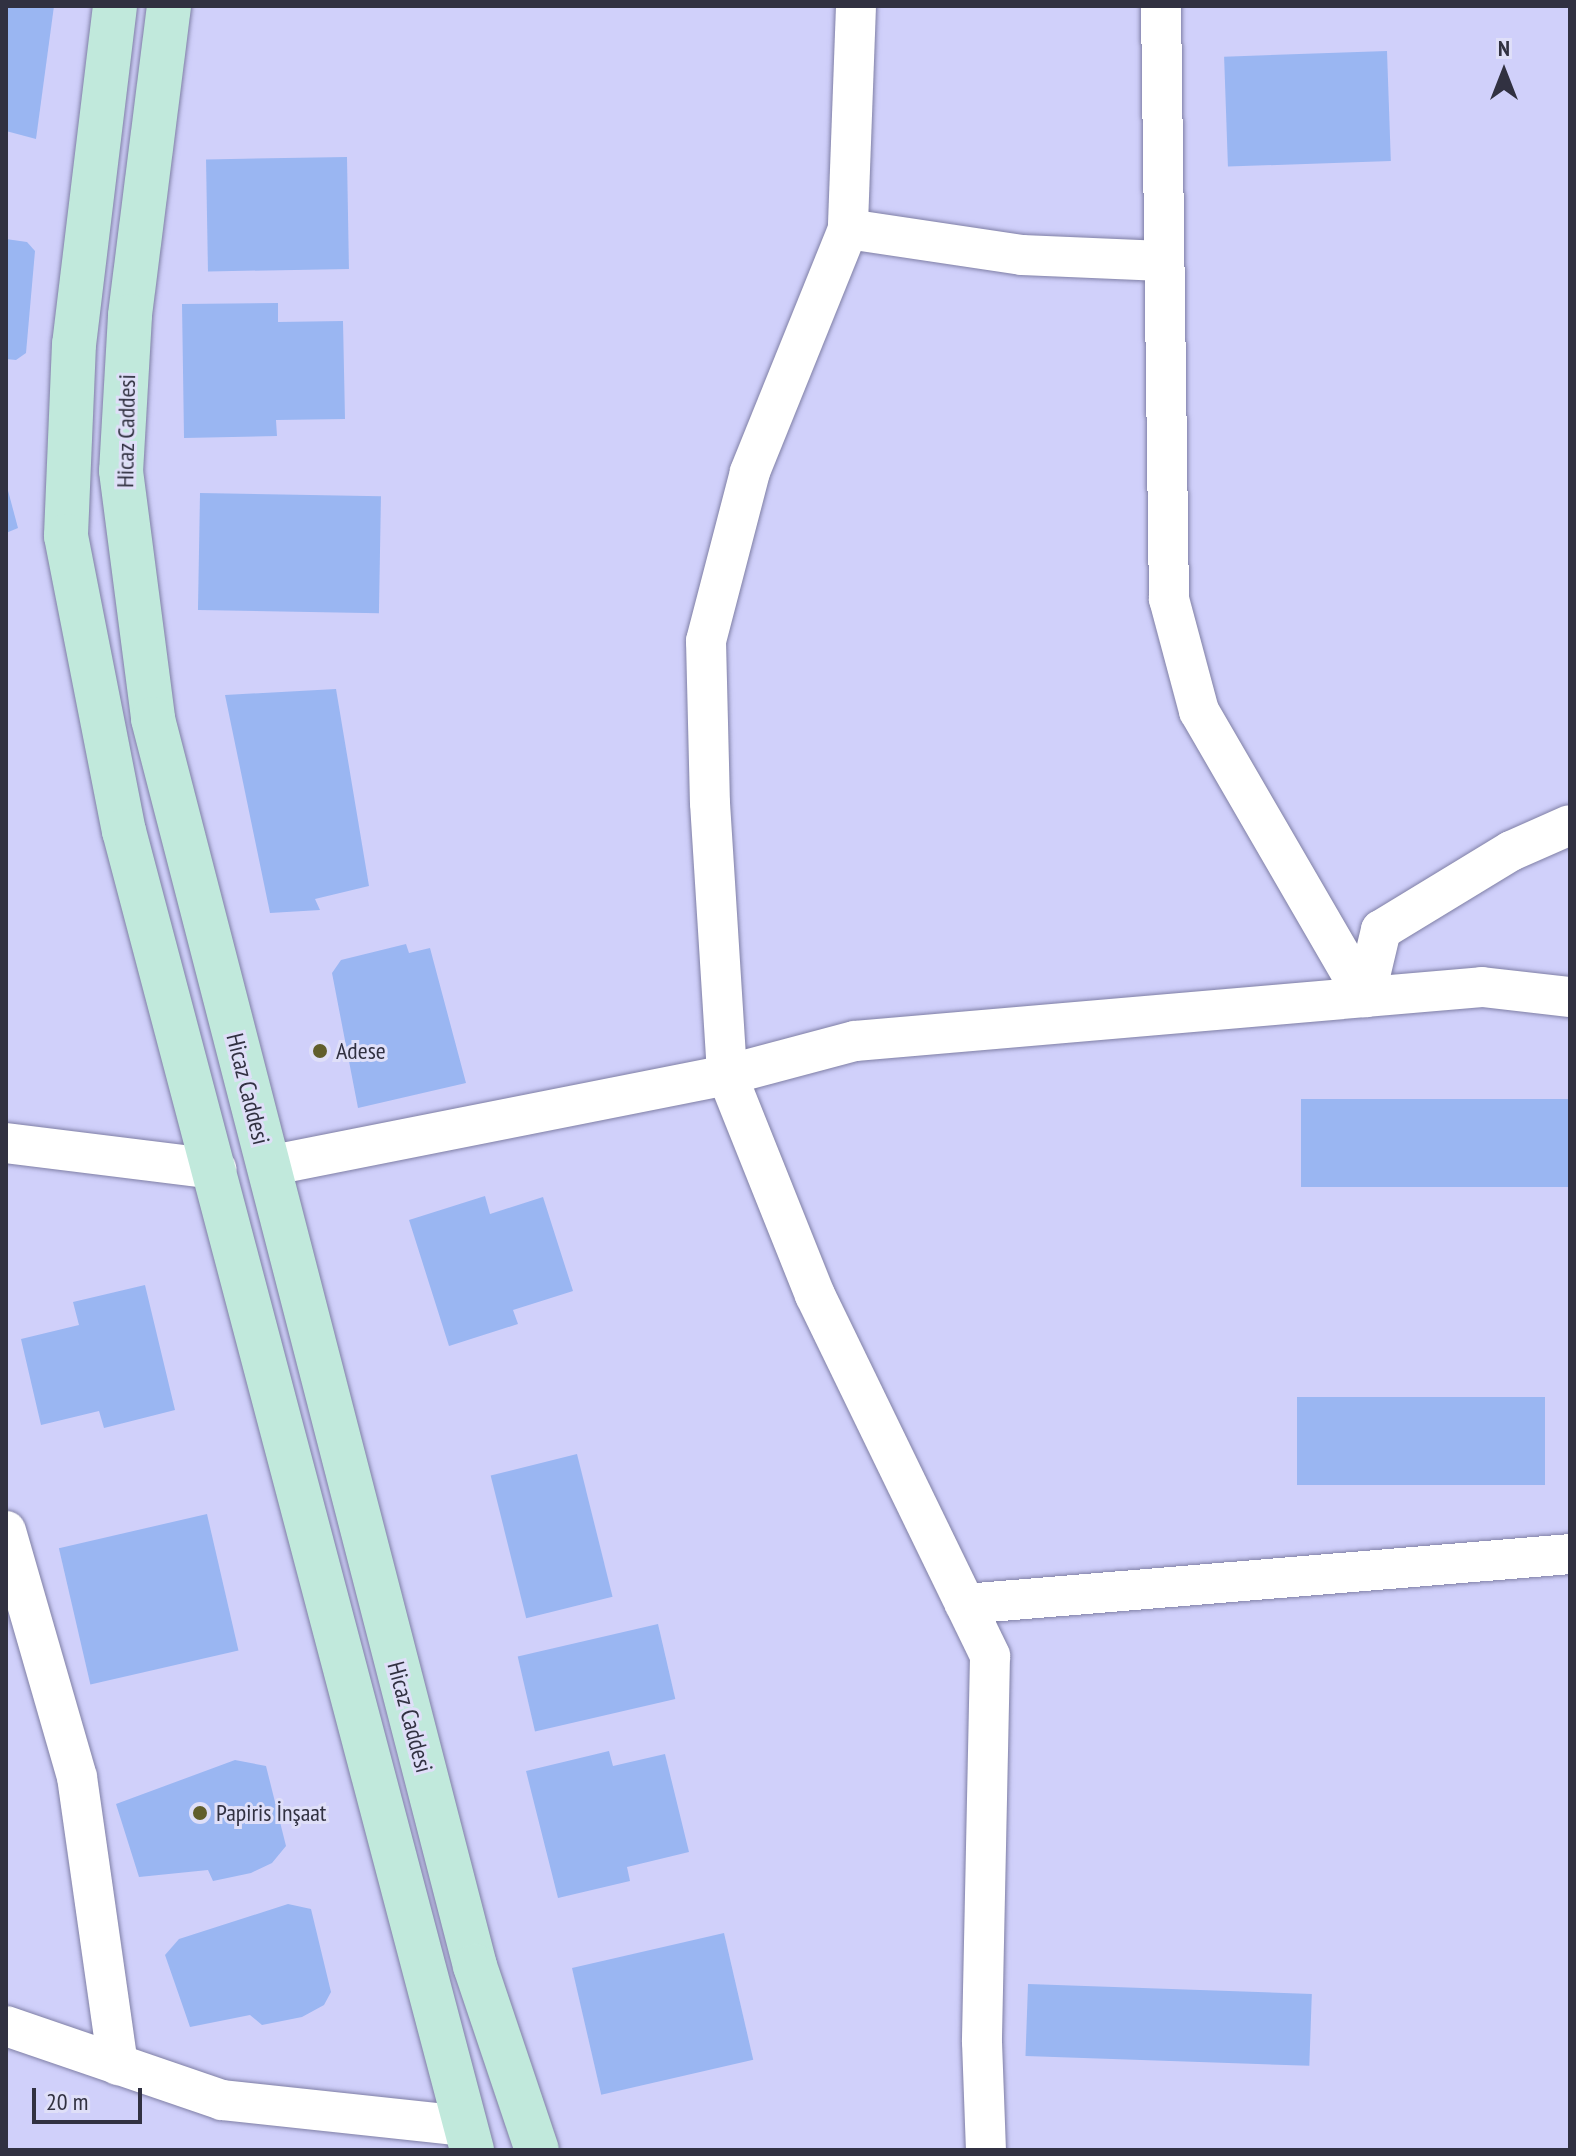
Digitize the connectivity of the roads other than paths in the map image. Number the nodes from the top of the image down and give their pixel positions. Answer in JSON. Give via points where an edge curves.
{"nodes":[{"id":1,"x":115,"y":6,"type":"edge"},
{"id":2,"x":169,"y":6,"type":"edge"},
{"id":3,"x":856,"y":6,"type":"edge"},
{"id":4,"x":1161,"y":6,"type":"edge"},
{"id":5,"x":848,"y":229,"type":"junction"},
{"id":6,"x":1163,"y":261,"type":"junction"},
{"id":7,"x":1570,"y":825,"type":"edge"},
{"id":8,"x":1365,"y":997,"type":"junction"},
{"id":9,"x":1570,"y":997,"type":"edge"},
{"id":10,"x":727,"y":1075,"type":"junction"},
{"id":11,"x":6,"y":1143,"type":"edge"},
{"id":12,"x":268,"y":1166,"type":"junction"},
{"id":13,"x":216,"y":1169,"type":"junction"},
{"id":14,"x":6,"y":1531,"type":"edge"},
{"id":15,"x":1570,"y":1554,"type":"edge"},
{"id":16,"x":16,"y":1599,"type":"edge"},
{"id":17,"x":965,"y":1604,"type":"junction"},
{"id":18,"x":6,"y":2026,"type":"edge"},
{"id":19,"x":118,"y":2065,"type":"junction"},
{"id":20,"x":470,"y":2138,"type":"edge"},
{"id":21,"x":537,"y":2150,"type":"edge"},
{"id":22,"x":986,"y":2150,"type":"edge"}],
"edges":[{"from":1,"to":13,"type":"main road","name":"Hicaz Caddesi","via":[[74,344],[66,536],[124,831]]},
{"from":2,"to":12,"type":"main road","name":"Hicaz Caddesi","via":[[130,316],[121,471],[153,719]]},
{"from":3,"to":5,"type":"street"},
{"from":4,"to":6,"type":"street"},
{"from":5,"to":6,"type":"street","via":[[1022,255]]},
{"from":5,"to":10,"type":"street","via":[[750,472],[706,641]]},
{"from":6,"to":8,"type":"street","via":[[1169,599],[1199,711]]},
{"from":7,"to":8,"type":"street","via":[[1511,851],[1381,930]]},
{"from":8,"to":9,"type":"street","via":[[1482,987]]},
{"from":8,"to":10,"type":"street","via":[[855,1041]]},
{"from":10,"to":12,"type":"street"},
{"from":10,"to":17,"type":"street","via":[[815,1295]]},
{"from":11,"to":13,"type":"street"},
{"from":12,"to":21,"type":"main road","name":"Hicaz Caddesi","via":[[475,1966]]},
{"from":13,"to":20,"type":"main road","name":"Hicaz Caddesi"},
{"from":14,"to":16,"type":"street"},
{"from":15,"to":17,"type":"street"},
{"from":16,"to":19,"type":"street","via":[[77,1777]]},
{"from":17,"to":22,"type":"street","via":[[990,1656],[982,2042]]},
{"from":18,"to":19,"type":"street"},
{"from":19,"to":20,"type":"street","via":[[222,2100]]}]}
